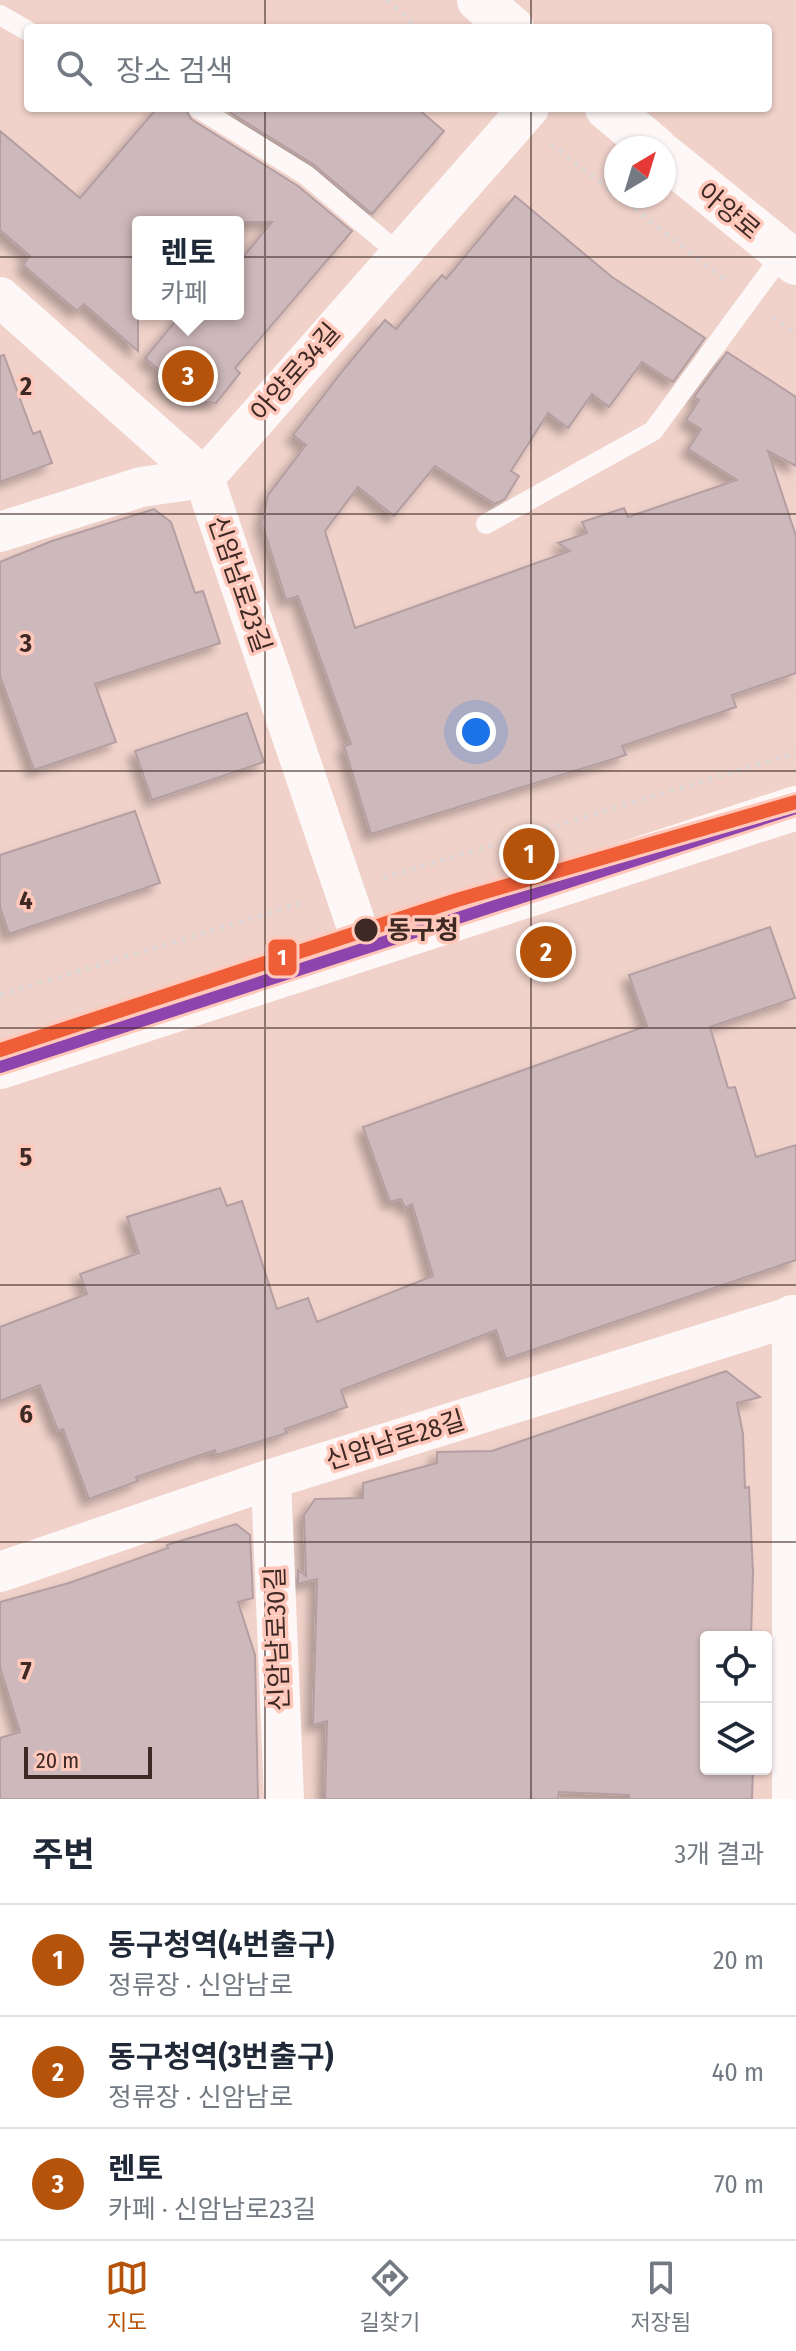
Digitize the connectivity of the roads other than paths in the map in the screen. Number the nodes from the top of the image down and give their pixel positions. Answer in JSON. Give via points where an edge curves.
{"nodes":[{"id":1,"x":479,"y":0,"type":"edge"},
{"id":2,"x":0,"y":15,"type":"edge"},
{"id":3,"x":507,"y":24,"type":"edge"},
{"id":4,"x":24,"y":29,"type":"edge"},
{"id":5,"x":204,"y":112,"type":"edge"},
{"id":6,"x":612,"y":112,"type":"edge"},
{"id":7,"x":524,"y":114,"type":"edge"},
{"id":8,"x":641,"y":136,"type":"edge"},
{"id":9,"x":676,"y":166,"type":"edge"},
{"id":10,"x":398,"y":253,"type":"junction"},
{"id":11,"x":789,"y":259,"type":"edge"},
{"id":12,"x":0,"y":297,"type":"edge"},
{"id":13,"x":204,"y":478,"type":"junction"},
{"id":14,"x":486,"y":524,"type":"dead end"},
{"id":15,"x":0,"y":532,"type":"edge"},
{"id":16,"x":794,"y":809,"type":"edge"},
{"id":17,"x":364,"y":948,"type":"junction"},
{"id":18,"x":0,"y":1067,"type":"edge"},
{"id":19,"x":794,"y":1315,"type":"edge"},
{"id":20,"x":271,"y":1479,"type":"junction"},
{"id":21,"x":0,"y":1572,"type":"edge"},
{"id":22,"x":284,"y":1799,"type":"edge"},
{"id":23,"x":792,"y":1799,"type":"edge"}],
"edges":[{"from":1,"to":3,"type":"main road"},
{"from":2,"to":4,"type":"lane"},
{"from":5,"to":10,"type":"lane","via":[[306,175]]},
{"from":6,"to":8,"type":"main road"},
{"from":7,"to":10,"type":"street","name":"아양로34길"},
{"from":9,"to":11,"type":"main road","name":"아양로"},
{"from":10,"to":13,"type":"street","name":"아양로34길"},
{"from":11,"to":14,"type":"lane","via":[[749,298],[653,431]]},
{"from":12,"to":13,"type":"street","name":"신암남로23길"},
{"from":13,"to":15,"type":"street","via":[[141,487]]},
{"from":13,"to":17,"type":"street","name":"신암남로23길"},
{"from":16,"to":17,"type":"main road"},
{"from":17,"to":18,"type":"main road"},
{"from":19,"to":20,"type":"street","name":"신암남로28길"},
{"from":19,"to":23,"type":"street","name":"신암남로28길"},
{"from":20,"to":21,"type":"street","name":"신암남로28길"},
{"from":20,"to":22,"type":"street","name":"신암남로30길"}]}
